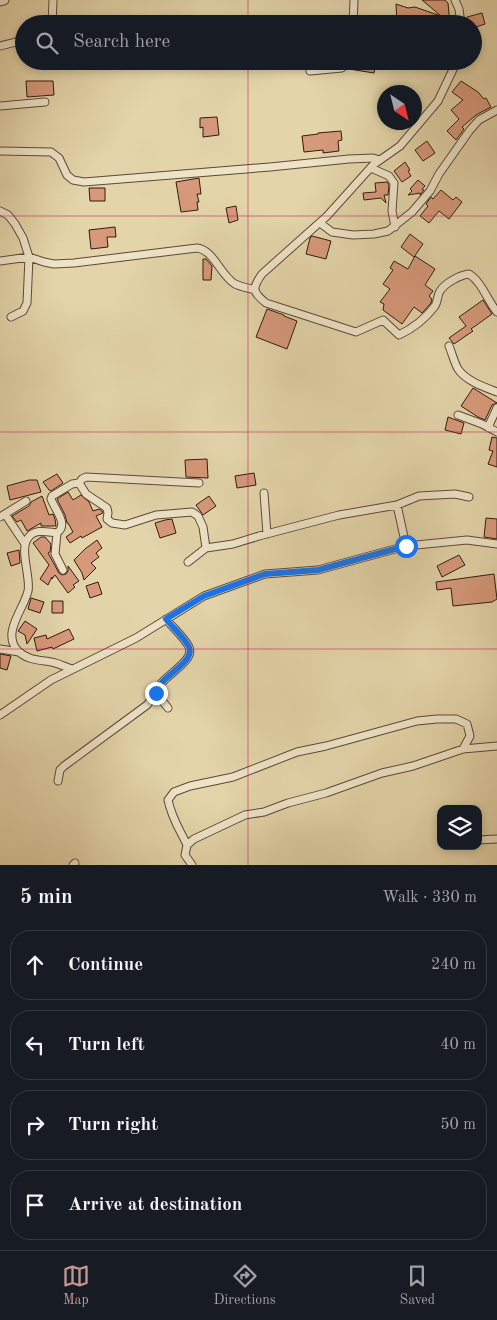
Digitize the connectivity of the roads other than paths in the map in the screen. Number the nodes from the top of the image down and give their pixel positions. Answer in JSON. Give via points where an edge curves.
{"nodes":[{"id":1,"x":4,"y":0,"type":"edge"},
{"id":2,"x":53,"y":0,"type":"edge"},
{"id":3,"x":354,"y":0,"type":"edge"},
{"id":4,"x":455,"y":0,"type":"edge"},
{"id":5,"x":0,"y":1,"type":"edge"},
{"id":6,"x":52,"y":15,"type":"edge"},
{"id":7,"x":353,"y":15,"type":"edge"},
{"id":8,"x":460,"y":15,"type":"edge"},
{"id":9,"x":15,"y":42,"type":"edge"},
{"id":10,"x":0,"y":46,"type":"edge"},
{"id":11,"x":454,"y":70,"type":"edge"},
{"id":12,"x":45,"y":102,"type":"dead end"},
{"id":13,"x":0,"y":106,"type":"edge"},
{"id":14,"x":497,"y":110,"type":"edge"},
{"id":15,"x":0,"y":151,"type":"edge"},
{"id":16,"x":380,"y":160,"type":"junction"},
{"id":17,"x":371,"y":168,"type":"junction"},
{"id":18,"x":0,"y":211,"type":"edge"},
{"id":19,"x":320,"y":222,"type":"junction"},
{"id":20,"x":395,"y":227,"type":"junction"},
{"id":21,"x":29,"y":257,"type":"junction"},
{"id":22,"x":0,"y":262,"type":"edge"},
{"id":23,"x":255,"y":290,"type":"junction"},
{"id":24,"x":497,"y":312,"type":"edge"},
{"id":25,"x":10,"y":317,"type":"dead end"},
{"id":26,"x":449,"y":346,"type":"dead end"},
{"id":27,"x":497,"y":392,"type":"edge"},
{"id":28,"x":497,"y":408,"type":"edge"},
{"id":29,"x":458,"y":415,"type":"dead end"},
{"id":30,"x":489,"y":428,"type":"junction"},
{"id":31,"x":497,"y":432,"type":"edge"},
{"id":32,"x":79,"y":483,"type":"junction"},
{"id":33,"x":199,"y":483,"type":"dead end"},
{"id":34,"x":264,"y":493,"type":"dead end"},
{"id":35,"x":469,"y":497,"type":"dead end"},
{"id":36,"x":26,"y":501,"type":"dead end"},
{"id":37,"x":397,"y":505,"type":"junction"},
{"id":38,"x":3,"y":515,"type":"edge"},
{"id":39,"x":57,"y":533,"type":"junction"},
{"id":40,"x":267,"y":534,"type":"junction"},
{"id":41,"x":25,"y":544,"type":"junction"},
{"id":42,"x":497,"y":544,"type":"edge"},
{"id":43,"x":406,"y":546,"type":"junction"},
{"id":44,"x":206,"y":548,"type":"junction"},
{"id":45,"x":188,"y":562,"type":"dead end"},
{"id":46,"x":63,"y":570,"type":"dead end"},
{"id":47,"x":166,"y":619,"type":"junction"},
{"id":48,"x":0,"y":649,"type":"edge"},
{"id":49,"x":19,"y":652,"type":"junction"},
{"id":50,"x":72,"y":669,"type":"junction"},
{"id":51,"x":156,"y":693,"type":"junction"},
{"id":52,"x":168,"y":708,"type":"dead end"},
{"id":53,"x":0,"y":715,"type":"edge"},
{"id":54,"x":497,"y":746,"type":"edge"},
{"id":55,"x":463,"y":749,"type":"junction"},
{"id":56,"x":58,"y":781,"type":"dead end"},
{"id":57,"x":497,"y":839,"type":"edge"},
{"id":58,"x":482,"y":840,"type":"edge"},
{"id":59,"x":187,"y":845,"type":"junction"},
{"id":60,"x":192,"y":865,"type":"edge"}],
"edges":[{"from":1,"to":5,"type":"street"},
{"from":2,"to":6,"type":"street"},
{"from":3,"to":7,"type":"street"},
{"from":4,"to":8,"type":"street"},
{"from":9,"to":10,"type":"street"},
{"from":11,"to":16,"type":"street","via":[[438,101],[400,146]]},
{"from":12,"to":13,"type":"street"},
{"from":14,"to":20,"type":"street","via":[[479,120],[470,130],[430,191]]},
{"from":15,"to":16,"type":"street","via":[[51,152],[59,158],[67,175],[84,182],[349,159]]},
{"from":16,"to":17,"type":"street"},
{"from":17,"to":19,"type":"street"},
{"from":17,"to":20,"type":"street","via":[[389,176],[394,184],[392,211]]},
{"from":18,"to":21,"type":"street","via":[[16,224]]},
{"from":19,"to":20,"type":"street","via":[[332,232],[353,235],[374,234]]},
{"from":19,"to":23,"type":"street","via":[[262,274]]},
{"from":21,"to":22,"type":"street"},
{"from":21,"to":23,"type":"street","via":[[64,264],[203,248],[234,284]]},
{"from":21,"to":25,"type":"street","via":[[26,303],[23,311]]},
{"from":23,"to":24,"type":"street","via":[[266,303],[342,328],[356,332],[383,320],[400,335],[421,322],[450,282],[460,275],[469,274],[476,278]]},
{"from":26,"to":27,"type":"street","via":[[463,375]]},
{"from":28,"to":30,"type":"street"},
{"from":29,"to":30,"type":"street"},
{"from":30,"to":31,"type":"street"},
{"from":32,"to":33,"type":"street","via":[[86,477]]},
{"from":32,"to":39,"type":"street","via":[[52,496],[62,520],[61,530]]},
{"from":32,"to":44,"type":"street","via":[[86,494],[107,508],[107,519],[112,523],[125,525],[156,515],[192,512],[203,527]]},
{"from":34,"to":40,"type":"street"},
{"from":35,"to":37,"type":"street","via":[[455,494],[419,496]]},
{"from":36,"to":38,"type":"street"},
{"from":37,"to":40,"type":"street","via":[[339,515]]},
{"from":37,"to":43,"type":"street"},
{"from":38,"to":41,"type":"street"},
{"from":39,"to":41,"type":"street","via":[[41,531],[32,534]]},
{"from":39,"to":46,"type":"street","via":[[54,554]]},
{"from":40,"to":44,"type":"street"},
{"from":41,"to":49,"type":"street","via":[[29,589],[12,637]]},
{"from":42,"to":43,"type":"street","via":[[467,540]]},
{"from":43,"to":47,"type":"street","via":[[318,570],[265,574],[204,596]]},
{"from":44,"to":45,"type":"street"},
{"from":47,"to":50,"type":"street","via":[[136,638]]},
{"from":47,"to":51,"type":"street","via":[[186,642],[190,653],[181,666],[159,684]]},
{"from":48,"to":49,"type":"street"},
{"from":49,"to":50,"type":"street"},
{"from":50,"to":53,"type":"street"},
{"from":51,"to":52,"type":"street"},
{"from":51,"to":56,"type":"street","via":[[147,705],[64,766]]},
{"from":54,"to":55,"type":"street"},
{"from":55,"to":59,"type":"street","via":[[264,812],[245,815]]},
{"from":55,"to":59,"type":"street","via":[[470,736],[467,724],[456,719],[437,718],[297,752],[233,776],[190,786],[174,792],[168,800],[172,818]]},
{"from":57,"to":58,"type":"street"},
{"from":59,"to":60,"type":"street","via":[[185,855]]}]}
